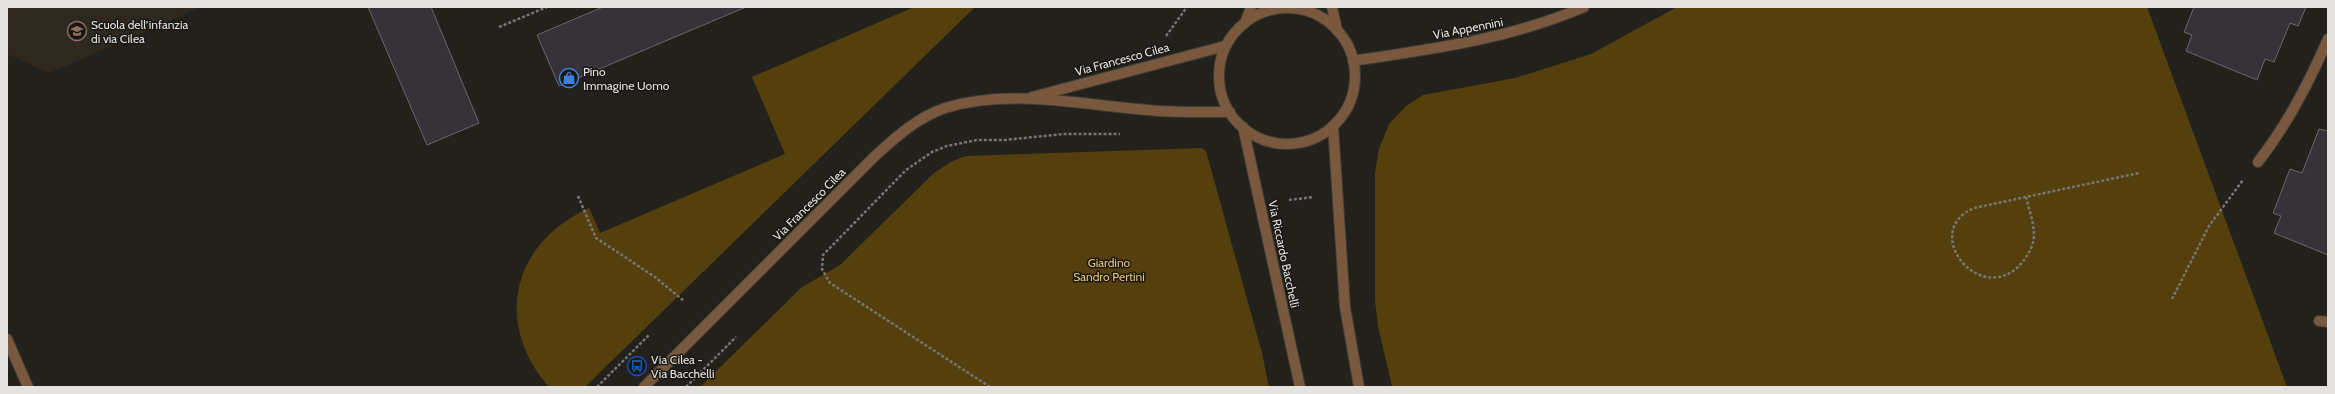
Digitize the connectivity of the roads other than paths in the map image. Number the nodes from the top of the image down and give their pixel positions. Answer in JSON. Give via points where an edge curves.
{"nodes":[{"id":1,"x":1251,"y":7,"type":"edge"},
{"id":2,"x":1332,"y":7,"type":"edge"},
{"id":3,"x":1584,"y":7,"type":"edge"},
{"id":4,"x":1245,"y":23,"type":"junction"},
{"id":5,"x":1337,"y":30,"type":"junction"},
{"id":6,"x":2328,"y":39,"type":"edge"},
{"id":7,"x":1225,"y":46,"type":"junction"},
{"id":8,"x":1353,"y":61,"type":"junction"},
{"id":9,"x":1026,"y":98,"type":"junction"},
{"id":10,"x":1230,"y":112,"type":"junction"},
{"id":11,"x":1333,"y":126,"type":"junction"},
{"id":12,"x":1243,"y":127,"type":"junction"},
{"id":13,"x":2258,"y":162,"type":"road end"},
{"id":14,"x":7,"y":339,"type":"edge"},
{"id":15,"x":28,"y":387,"type":"edge"},
{"id":16,"x":644,"y":387,"type":"edge"},
{"id":17,"x":1300,"y":387,"type":"edge"},
{"id":18,"x":1359,"y":387,"type":"edge"}],
"edges":[{"from":1,"to":4,"type":"street"},
{"from":2,"to":5,"type":"street"},
{"from":3,"to":8,"type":"street","name":"Via Appennini","via":[[1527,29],[1496,37]]},
{"from":4,"to":5,"type":"street","via":[[1267,11],[1293,8],[1317,15]]},
{"from":4,"to":7,"type":"street"},
{"from":5,"to":8,"type":"street","via":[[1350,50]]},
{"from":6,"to":13,"type":"street","via":[[2289,119]]},
{"from":7,"to":9,"type":"street","name":"Via Francesco Cilea"},
{"from":7,"to":10,"type":"street","via":[[1220,80],[1221,91]]},
{"from":8,"to":11,"type":"street","via":[[1352,96]]},
{"from":9,"to":10,"type":"street","name":"Via Francesco Cilea","via":[[1150,111]]},
{"from":9,"to":16,"type":"street","name":"Via Francesco Cilea","via":[[971,103],[944,109],[904,131],[875,156]]},
{"from":10,"to":12,"type":"street"},
{"from":11,"to":12,"type":"street","via":[[1311,139],[1286,143],[1260,138]]},
{"from":11,"to":18,"type":"street","via":[[1345,307]]},
{"from":12,"to":17,"type":"street","name":"Via Riccardo Bacchelli"},
{"from":14,"to":15,"type":"street"}]}
